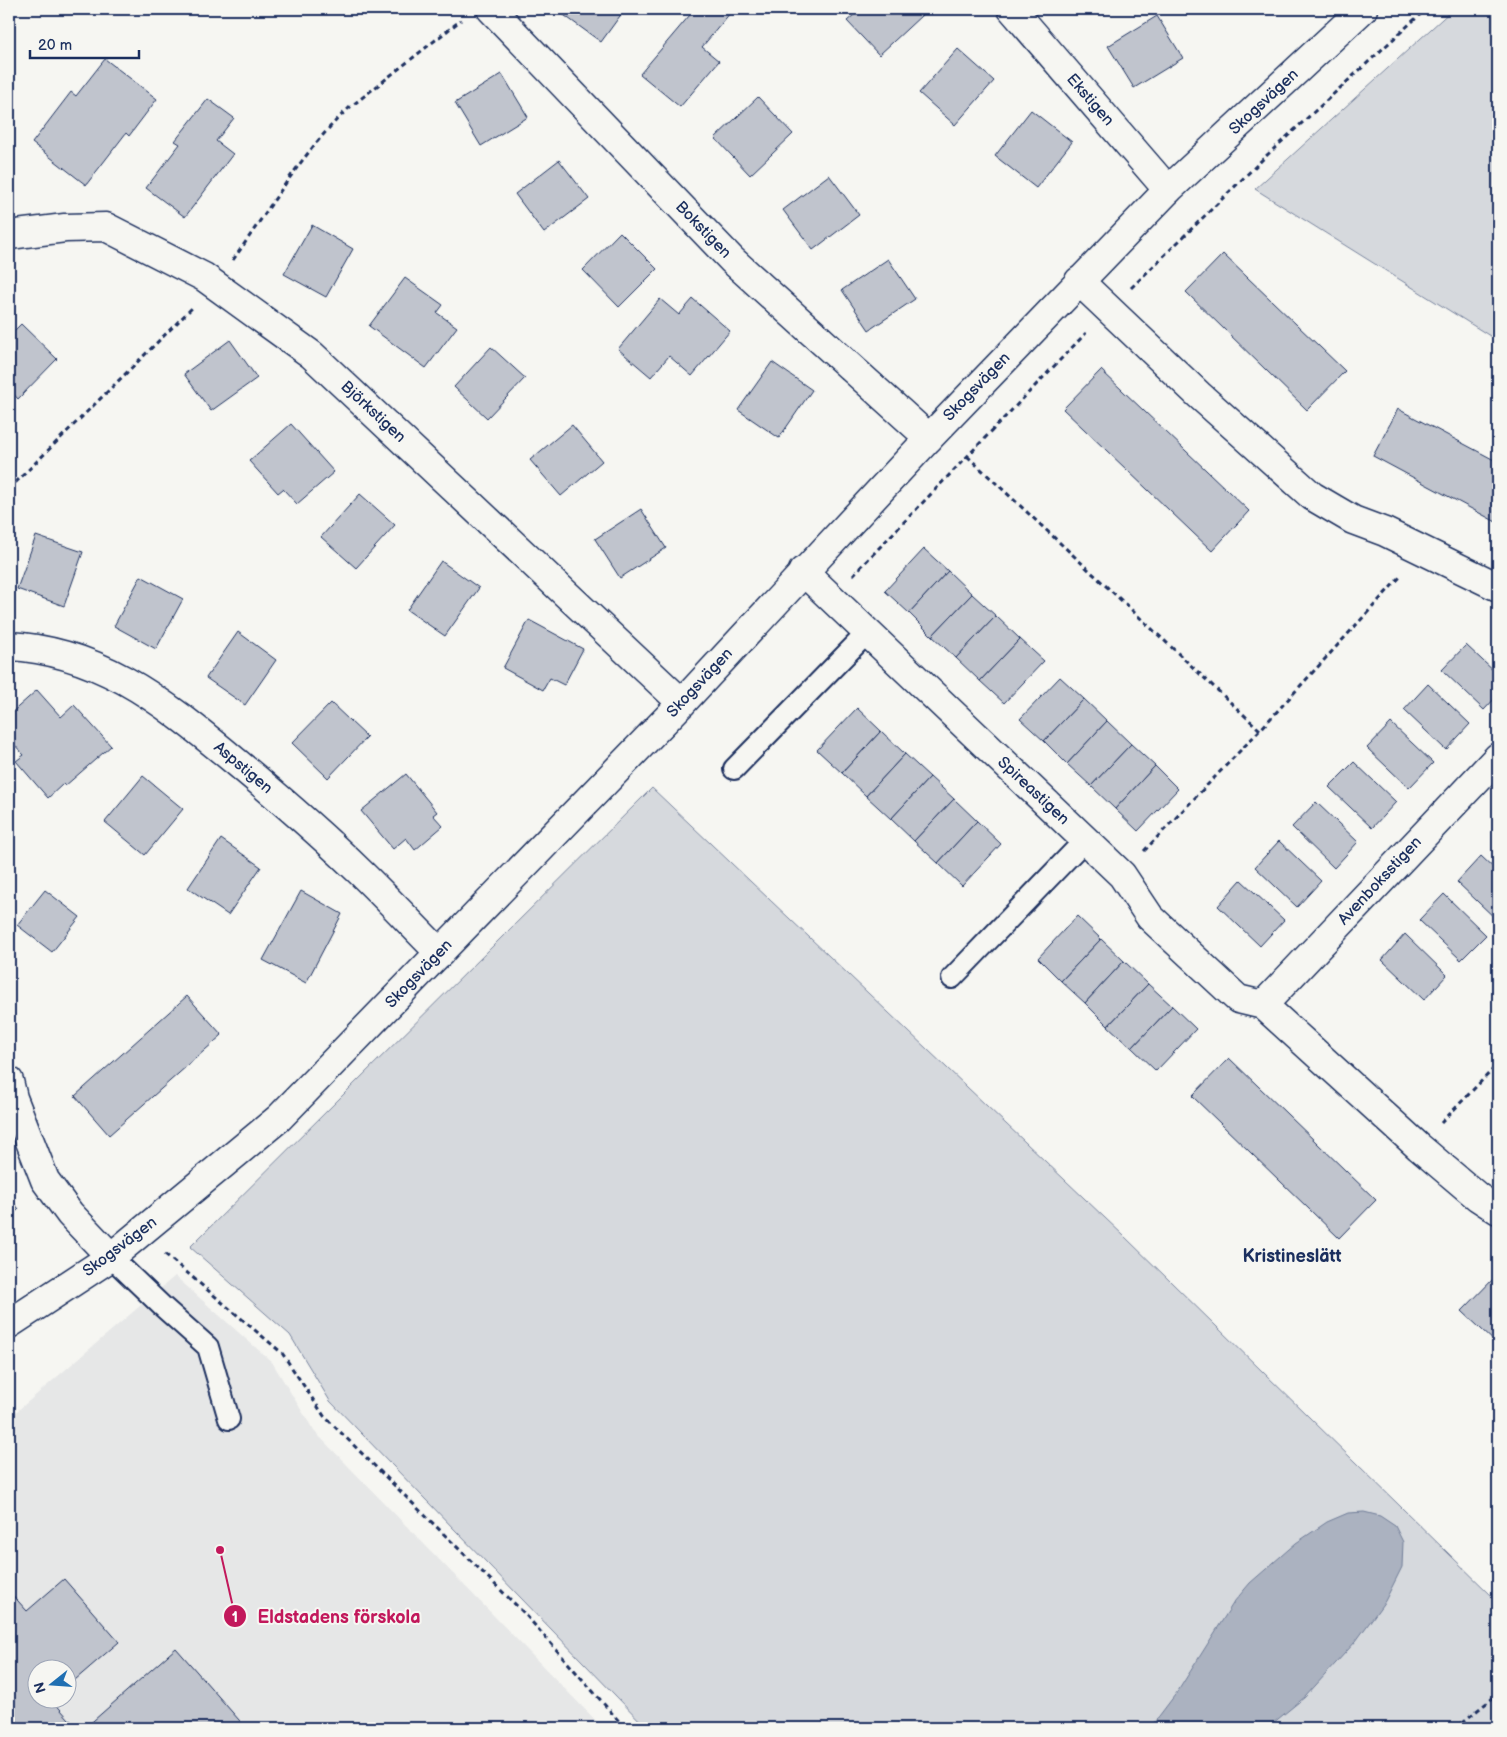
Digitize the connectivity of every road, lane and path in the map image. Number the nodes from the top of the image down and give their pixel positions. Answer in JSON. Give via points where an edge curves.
{"nodes":[{"id":1,"x":1012,"y":9,"type":"edge"},
{"id":2,"x":1364,"y":9,"type":"edge"},
{"id":3,"x":479,"y":12,"type":"edge"},
{"id":4,"x":1168,"y":190,"type":"junction"},
{"id":5,"x":9,"y":235,"type":"edge"},
{"id":6,"x":1079,"y":281,"type":"junction"},
{"id":7,"x":215,"y":285,"type":"junction"},
{"id":8,"x":929,"y":438,"type":"junction"},
{"id":9,"x":967,"y":456,"type":"dead end"},
{"id":10,"x":9,"y":489,"type":"edge"},
{"id":11,"x":1425,"y":550,"type":"junction"},
{"id":12,"x":803,"y":571,"type":"junction"},
{"id":13,"x":1498,"y":587,"type":"edge"},
{"id":14,"x":867,"y":633,"type":"junction"},
{"id":15,"x":9,"y":646,"type":"edge"},
{"id":16,"x":682,"y":702,"type":"junction"},
{"id":17,"x":1260,"y":730,"type":"junction"},
{"id":18,"x":1498,"y":757,"type":"edge"},
{"id":19,"x":734,"y":769,"type":"dead end"},
{"id":20,"x":1085,"y":840,"type":"junction"},
{"id":21,"x":1122,"y":875,"type":"junction"},
{"id":22,"x":440,"y":953,"type":"junction"},
{"id":23,"x":952,"y":978,"type":"dead end"},
{"id":24,"x":1263,"y":1006,"type":"junction"},
{"id":25,"x":1498,"y":1064,"type":"edge"},
{"id":26,"x":9,"y":1081,"type":"edge"},
{"id":27,"x":1419,"y":1147,"type":"junction"},
{"id":28,"x":1498,"y":1210,"type":"edge"},
{"id":29,"x":141,"y":1233,"type":"junction"},
{"id":30,"x":111,"y":1257,"type":"junction"},
{"id":31,"x":9,"y":1324,"type":"edge"},
{"id":32,"x":229,"y":1419,"type":"dead end"},
{"id":33,"x":1498,"y":1694,"type":"edge"},
{"id":34,"x":625,"y":1728,"type":"edge"},
{"id":35,"x":1455,"y":1728,"type":"edge"}],
"edges":[{"from":1,"to":4,"type":"street","name":"Ekstigen"},
{"from":2,"to":4,"type":"street","name":"Skogsvägen"},
{"from":3,"to":7,"type":"path","via":[[334,122]]},
{"from":3,"to":8,"type":"street","name":"Bokstigen","via":[[732,260]]},
{"from":4,"to":6,"type":"street","name":"Skogsvägen"},
{"from":5,"to":7,"type":"street","name":"Björkstigen","via":[[106,227]]},
{"from":6,"to":8,"type":"street","name":"Skogsvägen"},
{"from":6,"to":11,"type":"street","via":[[1312,496],[1353,520]]},
{"from":7,"to":10,"type":"path"},
{"from":7,"to":16,"type":"street","name":"Björkstigen","via":[[312,355]]},
{"from":8,"to":12,"type":"street","name":"Skogsvägen"},
{"from":9,"to":17,"type":"path"},
{"from":11,"to":13,"type":"street"},
{"from":11,"to":17,"type":"path"},
{"from":12,"to":14,"type":"street","name":"Spireastigen"},
{"from":12,"to":16,"type":"street","name":"Skogsvägen"},
{"from":14,"to":19,"type":"lane"},
{"from":14,"to":20,"type":"street","name":"Spireastigen"},
{"from":15,"to":22,"type":"street","name":"Aspstigen","via":[[33,648],[76,659],[124,680],[159,703],[272,792],[359,871]]},
{"from":16,"to":22,"type":"street","name":"Skogsvägen"},
{"from":17,"to":21,"type":"path"},
{"from":18,"to":24,"type":"street","name":"Avenboksstigen"},
{"from":20,"to":21,"type":"street","name":"Spireastigen"},
{"from":20,"to":23,"type":"lane"},
{"from":21,"to":24,"type":"street","name":"Spireastigen","via":[[1150,917],[1238,998]]},
{"from":22,"to":29,"type":"street","name":"Skogsvägen","via":[[279,1118]]},
{"from":24,"to":27,"type":"street"},
{"from":25,"to":27,"type":"path"},
{"from":26,"to":30,"type":"street","via":[[45,1180],[70,1214]]},
{"from":27,"to":28,"type":"street"},
{"from":29,"to":30,"type":"street","name":"Skogsvägen"},
{"from":29,"to":34,"type":"path","via":[[282,1354],[324,1416],[525,1614]]},
{"from":30,"to":31,"type":"street","name":"Skogsvägen"},
{"from":30,"to":32,"type":"lane","via":[[208,1347]]},
{"from":33,"to":35,"type":"path"}]}
